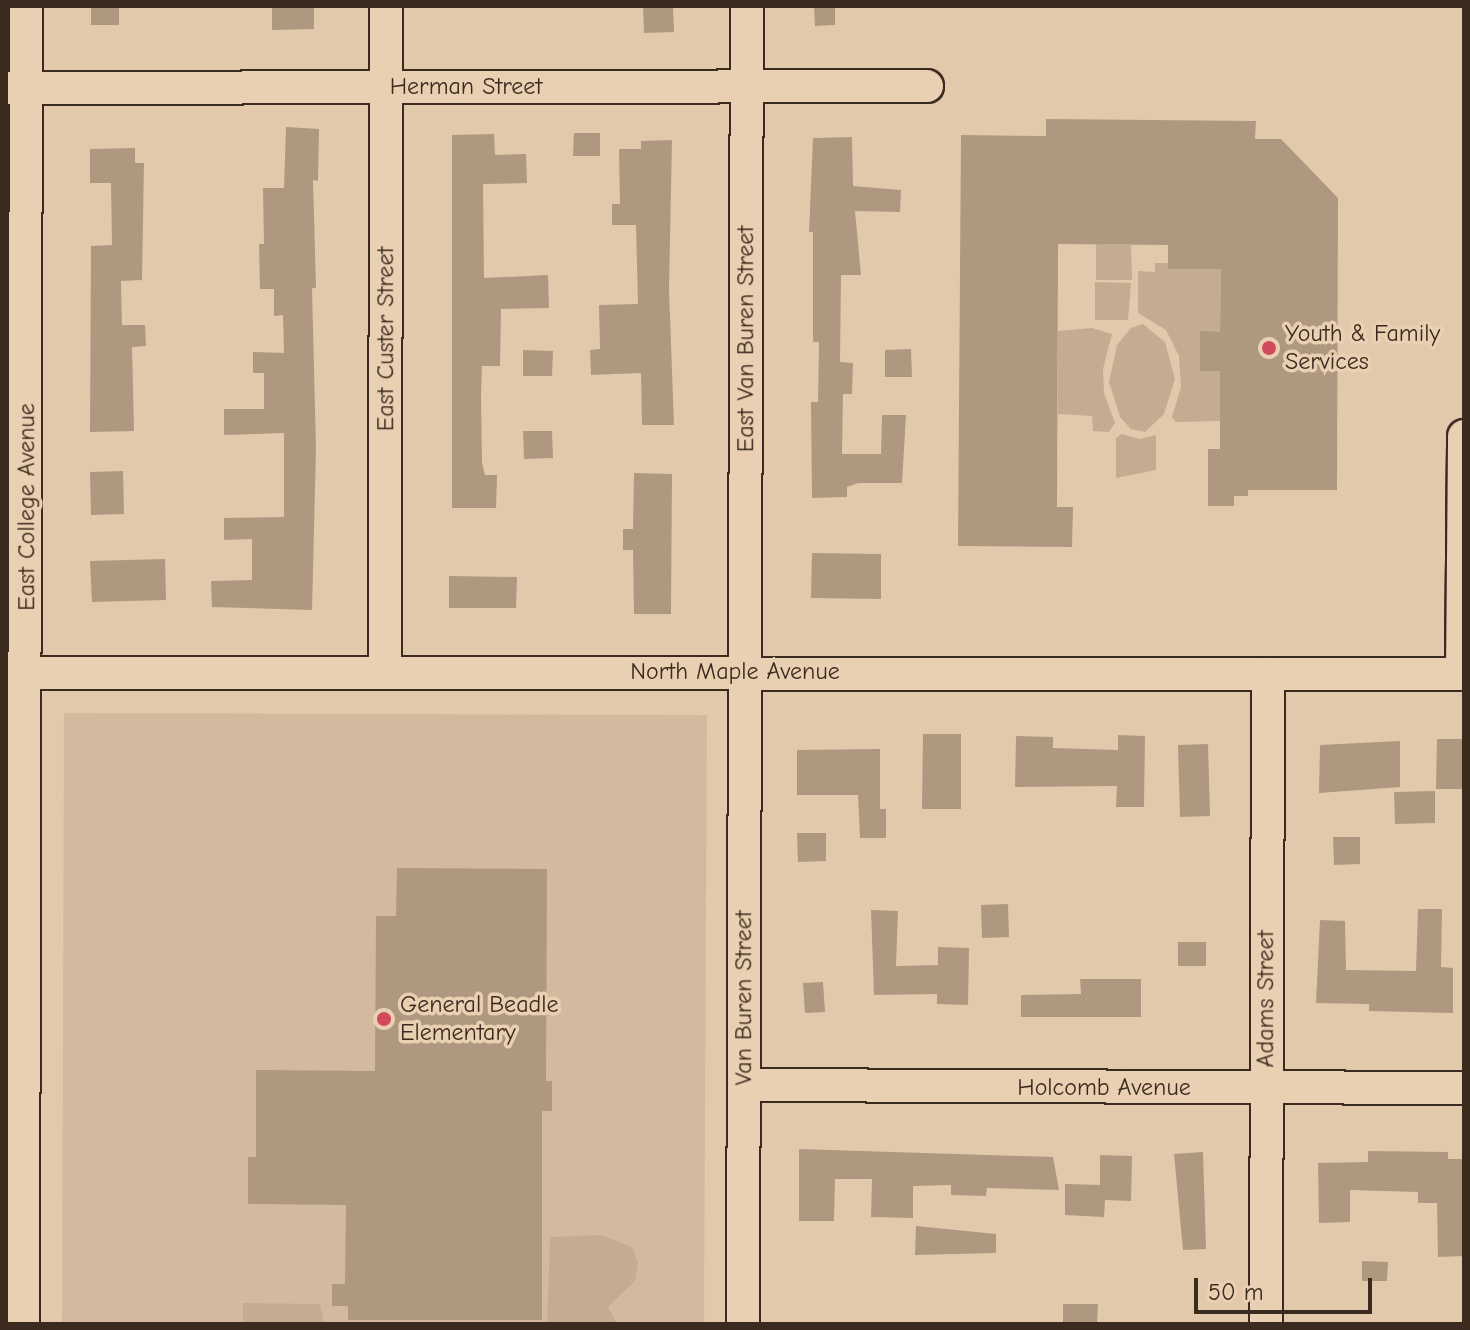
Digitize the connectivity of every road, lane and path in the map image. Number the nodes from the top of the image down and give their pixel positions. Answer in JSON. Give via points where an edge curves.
{"nodes":[{"id":1,"x":26,"y":6,"type":"edge"},
{"id":2,"x":386,"y":6,"type":"edge"},
{"id":3,"x":747,"y":6,"type":"edge"},
{"id":4,"x":927,"y":86,"type":"dead end"},
{"id":5,"x":386,"y":87,"type":"junction"},
{"id":6,"x":747,"y":87,"type":"junction"},
{"id":7,"x":16,"y":88,"type":"edge"},
{"id":8,"x":1464,"y":436,"type":"edge"},
{"id":9,"x":385,"y":671,"type":"junction"},
{"id":10,"x":745,"y":672,"type":"junction"},
{"id":11,"x":17,"y":673,"type":"edge"},
{"id":12,"x":1463,"y":674,"type":"edge"},
{"id":13,"x":1268,"y":675,"type":"junction"},
{"id":14,"x":745,"y":1085,"type":"junction"},
{"id":15,"x":1464,"y":1088,"type":"edge"},
{"id":16,"x":15,"y":1089,"type":"edge"},
{"id":17,"x":1265,"y":1089,"type":"junction"},
{"id":18,"x":23,"y":1324,"type":"edge"},
{"id":19,"x":743,"y":1324,"type":"edge"},
{"id":20,"x":1266,"y":1324,"type":"edge"}],
"edges":[{"from":1,"to":7,"type":"street","name":"East College Avenue"},
{"from":2,"to":5,"type":"street","name":"East Custer Street"},
{"from":3,"to":6,"type":"street","name":"East Van Buren Street"},
{"from":4,"to":6,"type":"street","name":"Herman Street"},
{"from":5,"to":6,"type":"street","name":"Herman Street"},
{"from":5,"to":7,"type":"street","name":"Herman Street"},
{"from":5,"to":9,"type":"street","name":"East Custer Street"},
{"from":6,"to":10,"type":"street","name":"East Van Buren Street"},
{"from":7,"to":11,"type":"street","name":"East College Avenue"},
{"from":8,"to":12,"type":"street"},
{"from":9,"to":10,"type":"street","name":"North Maple Avenue"},
{"from":9,"to":11,"type":"street","name":"North Maple Avenue"},
{"from":10,"to":13,"type":"street","name":"North Maple Avenue"},
{"from":10,"to":14,"type":"street","name":"Van Buren Street"},
{"from":11,"to":16,"type":"street","name":"East College Avenue"},
{"from":12,"to":13,"type":"street","name":"North Maple Avenue"},
{"from":13,"to":17,"type":"street","name":"Adams Street"},
{"from":14,"to":17,"type":"street","name":"Holcomb Avenue"},
{"from":14,"to":19,"type":"street","name":"Van Buren Street"},
{"from":15,"to":17,"type":"street","name":"Holcomb Avenue"},
{"from":16,"to":18,"type":"street","name":"East College Avenue"},
{"from":17,"to":20,"type":"street","name":"Adams Street"}]}
